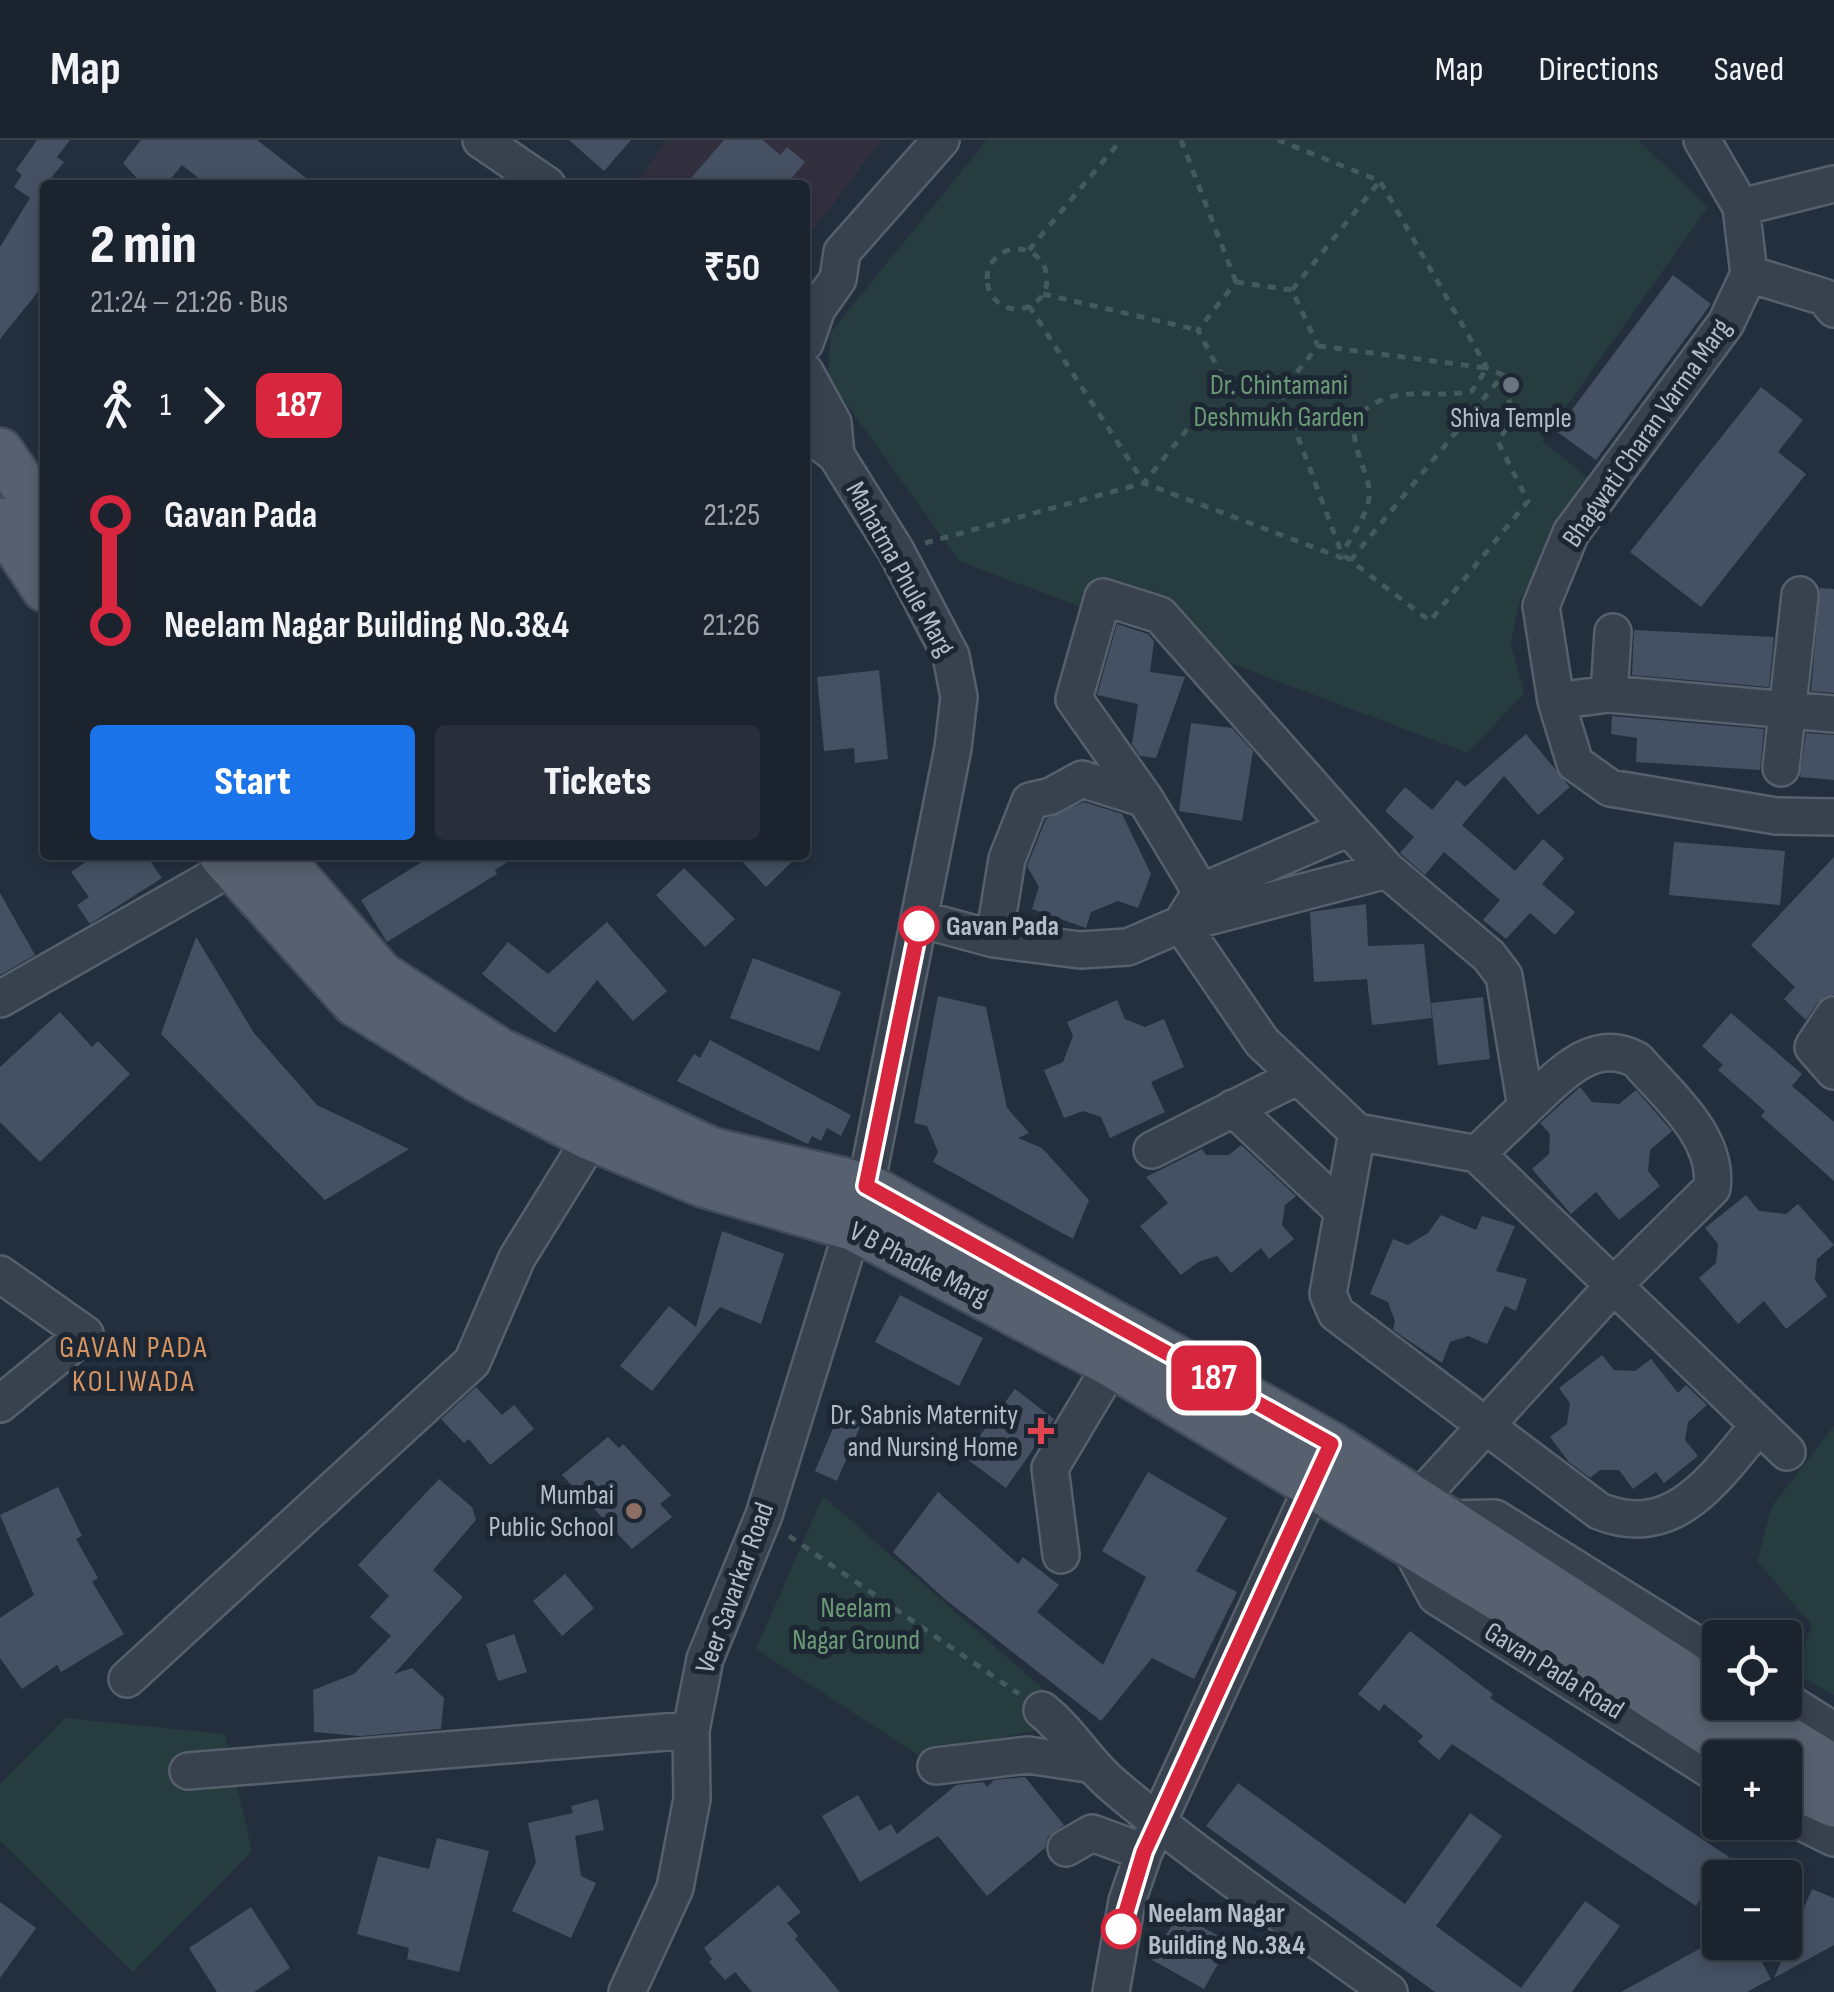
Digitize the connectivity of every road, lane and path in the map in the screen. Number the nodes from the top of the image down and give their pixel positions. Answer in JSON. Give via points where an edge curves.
{"nodes":[{"id":1,"x":481,"y":140,"type":"edge"},
{"id":2,"x":941,"y":140,"type":"edge"},
{"id":3,"x":1121,"y":140,"type":"edge"},
{"id":4,"x":1180,"y":140,"type":"edge"},
{"id":5,"x":1278,"y":140,"type":"edge"},
{"id":6,"x":1702,"y":140,"type":"edge"},
{"id":7,"x":540,"y":180,"type":"edge"},
{"id":8,"x":1380,"y":182,"type":"junction"},
{"id":9,"x":1834,"y":184,"type":"edge"},
{"id":10,"x":1740,"y":206,"type":"junction"},
{"id":11,"x":1030,"y":250,"type":"junction"},
{"id":12,"x":1749,"y":274,"type":"junction"},
{"id":13,"x":1236,"y":282,"type":"junction"},
{"id":14,"x":1292,"y":290,"type":"junction"},
{"id":15,"x":810,"y":294,"type":"edge"},
{"id":16,"x":1043,"y":294,"type":"junction"},
{"id":17,"x":1029,"y":306,"type":"junction"},
{"id":18,"x":1834,"y":308,"type":"edge"},
{"id":19,"x":1198,"y":330,"type":"junction"},
{"id":20,"x":1318,"y":346,"type":"junction"},
{"id":21,"x":1487,"y":368,"type":"junction"},
{"id":22,"x":1503,"y":375,"type":"junction"},
{"id":23,"x":810,"y":381,"type":"edge"},
{"id":24,"x":1226,"y":382,"type":"junction"},
{"id":25,"x":1280,"y":392,"type":"junction"},
{"id":26,"x":810,"y":435,"type":"edge"},
{"id":27,"x":0,"y":450,"type":"edge"},
{"id":28,"x":836,"y":455,"type":"junction"},
{"id":29,"x":1144,"y":483,"type":"junction"},
{"id":30,"x":40,"y":510,"type":"edge"},
{"id":31,"x":0,"y":521,"type":"edge"},
{"id":32,"x":896,"y":550,"type":"junction"},
{"id":33,"x":1342,"y":554,"type":"junction"},
{"id":34,"x":1350,"y":561,"type":"junction"},
{"id":35,"x":40,"y":581,"type":"edge"},
{"id":36,"x":1800,"y":596,"type":"dead end"},
{"id":37,"x":1613,"y":632,"type":"dead end"},
{"id":38,"x":1610,"y":694,"type":"junction"},
{"id":39,"x":1556,"y":701,"type":"junction"},
{"id":40,"x":1788,"y":711,"type":"junction"},
{"id":41,"x":1834,"y":714,"type":"edge"},
{"id":42,"x":1782,"y":768,"type":"dead end"},
{"id":43,"x":1145,"y":800,"type":"junction"},
{"id":44,"x":1834,"y":817,"type":"edge"},
{"id":45,"x":1349,"y":828,"type":"junction"},
{"id":46,"x":235,"y":860,"type":"edge"},
{"id":47,"x":281,"y":860,"type":"edge"},
{"id":48,"x":1387,"y":870,"type":"junction"},
{"id":49,"x":1201,"y":892,"type":"junction"},
{"id":50,"x":920,"y":920,"type":"junction"},
{"id":51,"x":1181,"y":924,"type":"junction"},
{"id":52,"x":994,"y":939,"type":"junction"},
{"id":53,"x":0,"y":999,"type":"edge"},
{"id":54,"x":1834,"y":1015,"type":"edge"},
{"id":55,"x":1834,"y":1071,"type":"edge"},
{"id":56,"x":1298,"y":1076,"type":"junction"},
{"id":57,"x":548,"y":1097,"type":"junction"},
{"id":58,"x":1526,"y":1107,"type":"junction"},
{"id":59,"x":1233,"y":1108,"type":"junction"},
{"id":60,"x":600,"y":1122,"type":"junction"},
{"id":61,"x":1358,"y":1132,"type":"junction"},
{"id":62,"x":1152,"y":1150,"type":"dead end"},
{"id":63,"x":1477,"y":1154,"type":"junction"},
{"id":64,"x":860,"y":1207,"type":"junction"},
{"id":65,"x":1343,"y":1212,"type":"junction"},
{"id":66,"x":0,"y":1274,"type":"edge"},
{"id":67,"x":1615,"y":1284,"type":"junction"},
{"id":68,"x":1112,"y":1364,"type":"junction"},
{"id":69,"x":0,"y":1404,"type":"edge"},
{"id":70,"x":1759,"y":1425,"type":"junction"},
{"id":71,"x":1486,"y":1426,"type":"junction"},
{"id":72,"x":1331,"y":1444,"type":"junction"},
{"id":73,"x":1788,"y":1452,"type":"dead end"},
{"id":74,"x":1313,"y":1487,"type":"junction"},
{"id":75,"x":764,"y":1515,"type":"junction"},
{"id":76,"x":1423,"y":1522,"type":"junction"},
{"id":77,"x":1061,"y":1555,"type":"dead end"},
{"id":78,"x":1541,"y":1603,"type":"junction"},
{"id":79,"x":1702,"y":1648,"type":"edge"},
{"id":80,"x":127,"y":1678,"type":"dead end"},
{"id":81,"x":1702,"y":1688,"type":"edge"},
{"id":82,"x":1042,"y":1710,"type":"joint"},
{"id":83,"x":1747,"y":1720,"type":"edge"},
{"id":84,"x":1791,"y":1720,"type":"edge"},
{"id":85,"x":691,"y":1730,"type":"junction"},
{"id":86,"x":1724,"y":1740,"type":"edge"},
{"id":87,"x":1087,"y":1764,"type":"junction"},
{"id":88,"x":1702,"y":1765,"type":"edge"},
{"id":89,"x":936,"y":1766,"type":"dead end"},
{"id":90,"x":188,"y":1771,"type":"dead end"},
{"id":91,"x":1807,"y":1773,"type":"edge"},
{"id":92,"x":1834,"y":1804,"type":"edge"},
{"id":93,"x":1151,"y":1838,"type":"junction"},
{"id":94,"x":1834,"y":1838,"type":"edge"},
{"id":95,"x":1066,"y":1848,"type":"dead end"},
{"id":96,"x":628,"y":1992,"type":"edge"},
{"id":97,"x":1111,"y":1992,"type":"edge"},
{"id":98,"x":1389,"y":1992,"type":"edge"}],
"edges":[{"from":1,"to":7,"type":"street"},
{"from":2,"to":15,"type":"street","via":[[842,252],[818,266]]},
{"from":3,"to":11,"type":"path"},
{"from":4,"to":13,"type":"path"},
{"from":5,"to":8,"type":"path"},
{"from":6,"to":10,"type":"street"},
{"from":8,"to":14,"type":"path"},
{"from":8,"to":21,"type":"path"},
{"from":9,"to":10,"type":"street"},
{"from":10,"to":12,"type":"street"},
{"from":11,"to":16,"type":"path","via":[[1042,261]]},
{"from":11,"to":17,"type":"path","via":[[996,255],[987,270],[996,302],[1012,309]]},
{"from":12,"to":18,"type":"street","via":[[1824,296]]},
{"from":12,"to":39,"type":"street","name":"Bhagwati Charan Varma Marg","via":[[1726,323],[1571,533],[1541,606]]},
{"from":13,"to":14,"type":"path"},
{"from":13,"to":19,"type":"path"},
{"from":14,"to":20,"type":"path"},
{"from":16,"to":17,"type":"path"},
{"from":16,"to":19,"type":"path"},
{"from":17,"to":29,"type":"path"},
{"from":19,"to":24,"type":"path"},
{"from":20,"to":21,"type":"path"},
{"from":20,"to":25,"type":"path"},
{"from":21,"to":22,"type":"path"},
{"from":21,"to":33,"type":"path","via":[[1472,391],[1402,394],[1367,408],[1358,420],[1357,460],[1371,493]]},
{"from":22,"to":34,"type":"path"},
{"from":22,"to":34,"type":"path","via":[[1514,418],[1498,442],[1528,500],[1430,622]]},
{"from":23,"to":28,"type":"street","name":"Mahatma Phule Marg","via":[[833,422]]},
{"from":24,"to":25,"type":"path"},
{"from":24,"to":29,"type":"path"},
{"from":25,"to":33,"type":"path"},
{"from":26,"to":28,"type":"street"},
{"from":27,"to":30,"type":"main road"},
{"from":28,"to":32,"type":"street","name":"Mahatma Phule Marg"},
{"from":29,"to":32,"type":"path"},
{"from":29,"to":34,"type":"path"},
{"from":31,"to":35,"type":"main road"},
{"from":32,"to":50,"type":"street","name":"Mahatma Phule Marg","via":[[952,656],[959,697]]},
{"from":33,"to":34,"type":"path"},
{"from":36,"to":40,"type":"street"},
{"from":37,"to":38,"type":"street"},
{"from":38,"to":39,"type":"street"},
{"from":38,"to":40,"type":"street"},
{"from":39,"to":44,"type":"street","name":"Bhagwati Charan Varma Marg","via":[[1575,762],[1610,788],[1776,816]]},
{"from":40,"to":41,"type":"street"},
{"from":40,"to":42,"type":"street"},
{"from":43,"to":45,"type":"street","via":[[1074,699],[1102,597],[1160,615]]},
{"from":43,"to":49,"type":"street"},
{"from":43,"to":52,"type":"street","via":[[1082,779],[1030,801],[1007,859]]},
{"from":45,"to":48,"type":"street"},
{"from":45,"to":49,"type":"street"},
{"from":46,"to":53,"type":"street"},
{"from":46,"to":57,"type":"main road","name":"V B Phadke Marg","via":[[355,1003]]},
{"from":47,"to":57,"type":"main road","name":"V B Phadke Marg","via":[[381,975],[499,1051]]},
{"from":48,"to":51,"type":"street"},
{"from":48,"to":58,"type":"street","via":[[1504,976]]},
{"from":49,"to":51,"type":"street"},
{"from":50,"to":52,"type":"street"},
{"from":50,"to":64,"type":"street","name":"Mahatma Phule Marg"},
{"from":51,"to":52,"type":"street","via":[[1128,948],[1080,950]]},
{"from":51,"to":56,"type":"street","via":[[1245,1020]]},
{"from":54,"to":55,"type":"street","via":[[1813,1047]]},
{"from":56,"to":59,"type":"street"},
{"from":56,"to":61,"type":"street"},
{"from":57,"to":60,"type":"main road","name":"V B Phadke Marg"},
{"from":58,"to":63,"type":"street"},
{"from":58,"to":67,"type":"street","via":[[1578,1061],[1624,1052],[1698,1131],[1714,1172],[1712,1188]]},
{"from":59,"to":62,"type":"street"},
{"from":59,"to":65,"type":"street"},
{"from":60,"to":64,"type":"main road","name":"V B Phadke Marg","via":[[702,1184]]},
{"from":60,"to":80,"type":"street","via":[[516,1258],[472,1362]]},
{"from":61,"to":63,"type":"street"},
{"from":61,"to":65,"type":"street"},
{"from":63,"to":67,"type":"street"},
{"from":64,"to":68,"type":"main road","name":"V B Phadke Marg"},
{"from":64,"to":72,"type":"main road","name":"V B Phadke Marg"},
{"from":64,"to":75,"type":"street","name":"Veer Savarkar Road"},
{"from":65,"to":71,"type":"street","via":[[1328,1294],[1336,1313]]},
{"from":66,"to":69,"type":"street","via":[[85,1334]]},
{"from":67,"to":70,"type":"street"},
{"from":67,"to":71,"type":"street"},
{"from":68,"to":74,"type":"main road","name":"V B Phadke Marg"},
{"from":68,"to":77,"type":"street","via":[[1050,1468]]},
{"from":70,"to":71,"type":"street","via":[[1694,1500],[1679,1511],[1638,1519],[1600,1511]]},
{"from":70,"to":73,"type":"street"},
{"from":71,"to":76,"type":"street"},
{"from":72,"to":74,"type":"street"},
{"from":72,"to":76,"type":"main road","name":"V B Phadke Marg"},
{"from":74,"to":76,"type":"main road","name":"V B Phadke Marg"},
{"from":74,"to":93,"type":"street"},
{"from":75,"to":82,"type":"path","via":[[803,1549]]},
{"from":75,"to":85,"type":"street","name":"Veer Savarkar Road","via":[[705,1659]]},
{"from":76,"to":78,"type":"main road","name":"V B Phadke Marg"},
{"from":76,"to":79,"type":"street","via":[[1495,1518]]},
{"from":76,"to":88,"type":"street","name":"Gavan Pada Road","via":[[1436,1596]]},
{"from":78,"to":81,"type":"main road"},
{"from":78,"to":86,"type":"main road"},
{"from":82,"to":87,"type":"street","via":[[1068,1730]]},
{"from":83,"to":91,"type":"main road"},
{"from":84,"to":91,"type":"street"},
{"from":85,"to":90,"type":"street"},
{"from":85,"to":96,"type":"street","name":"Veer Savarkar Road","via":[[692,1799],[674,1888]]},
{"from":87,"to":89,"type":"street","via":[[1028,1755]]},
{"from":87,"to":93,"type":"street"},
{"from":91,"to":92,"type":"main road"},
{"from":91,"to":94,"type":"street"},
{"from":93,"to":95,"type":"street","via":[[1092,1834]]},
{"from":93,"to":97,"type":"street","via":[[1127,1902]]},
{"from":93,"to":98,"type":"street"}]}
